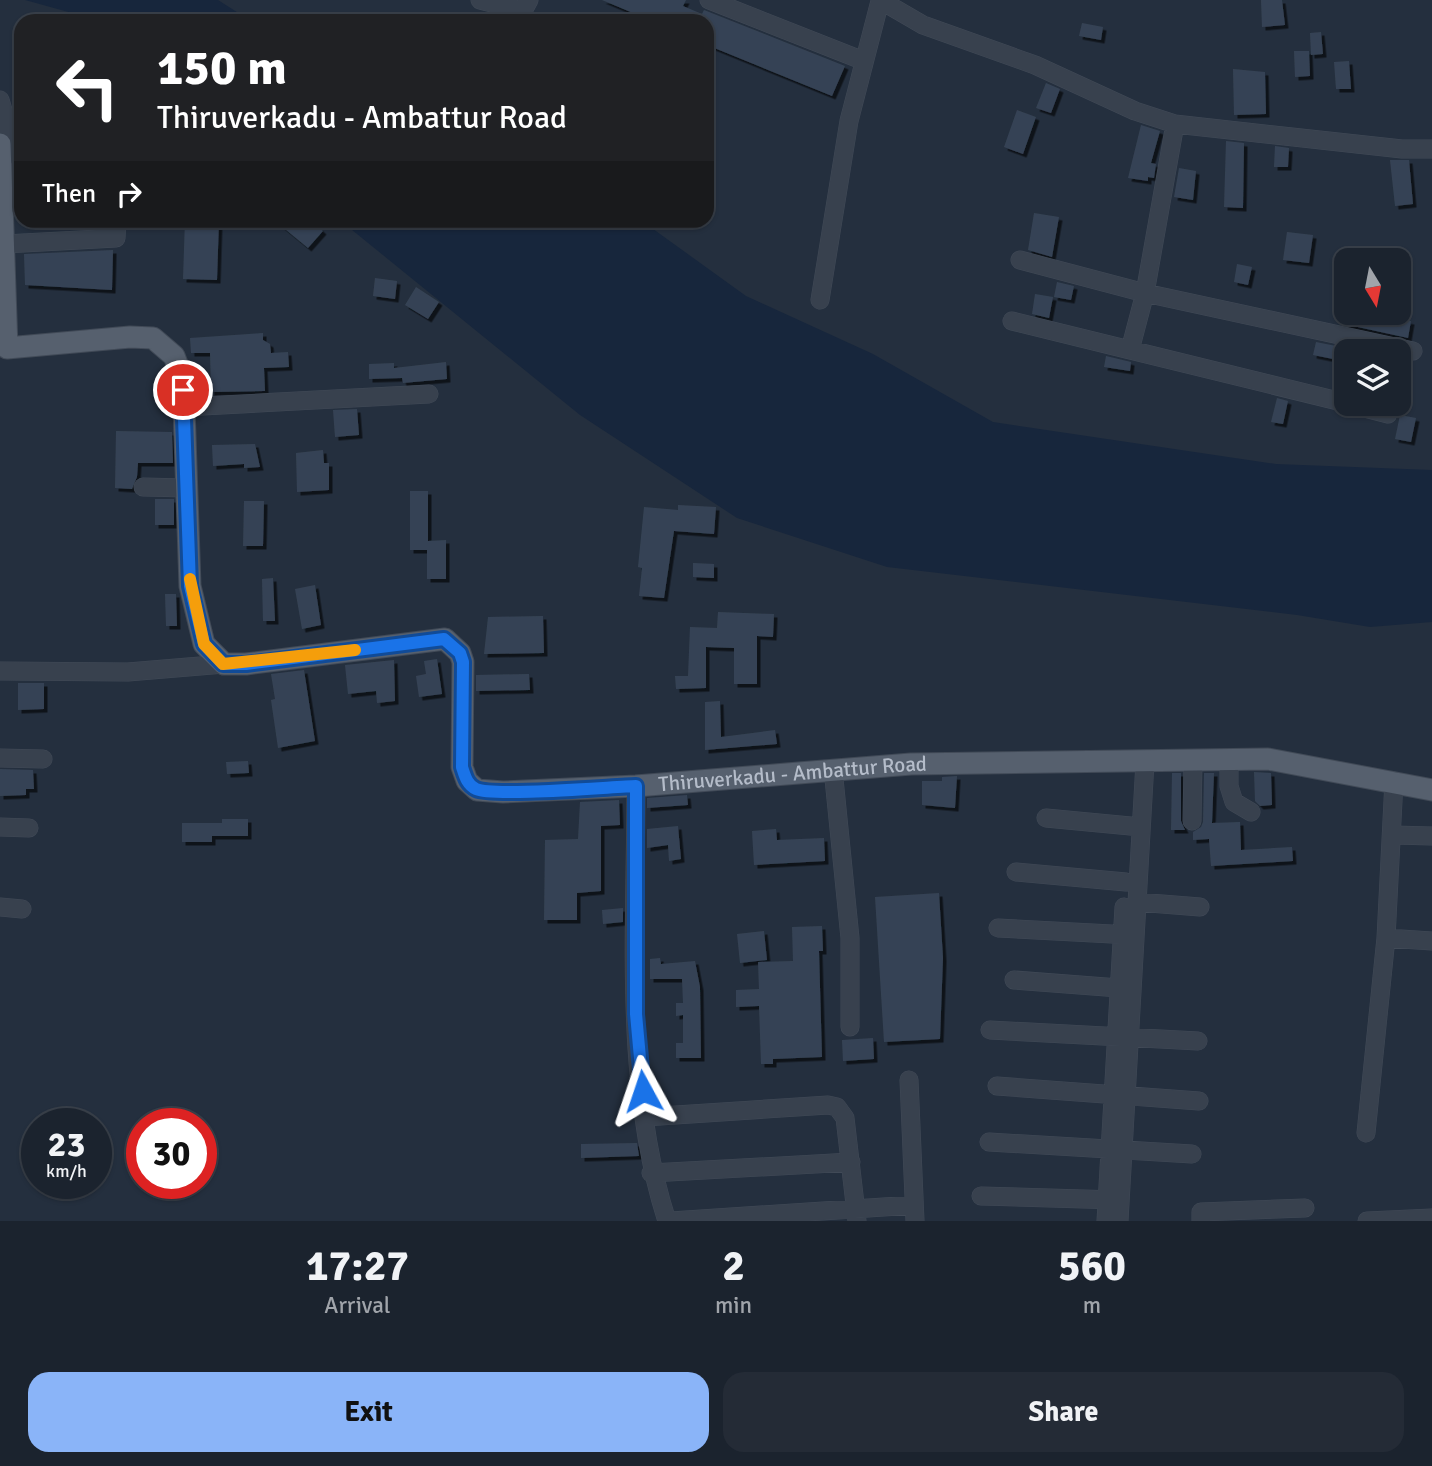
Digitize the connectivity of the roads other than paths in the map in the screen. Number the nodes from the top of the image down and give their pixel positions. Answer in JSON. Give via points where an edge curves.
{"nodes":[{"id":1,"x":480,"y":0,"type":"edge"},
{"id":2,"x":529,"y":0,"type":"edge"},
{"id":3,"x":709,"y":0,"type":"edge"},
{"id":4,"x":880,"y":1,"type":"edge"},
{"id":5,"x":864,"y":61,"type":"junction"},
{"id":6,"x":0,"y":100,"type":"edge"},
{"id":7,"x":1175,"y":124,"type":"junction"},
{"id":8,"x":0,"y":144,"type":"edge"},
{"id":9,"x":1432,"y":149,"type":"edge"},
{"id":10,"x":2,"y":168,"type":"junction"},
{"id":11,"x":2,"y":206,"type":"edge"},
{"id":12,"x":117,"y":228,"type":"edge"},
{"id":13,"x":3,"y":239,"type":"edge"},
{"id":14,"x":1020,"y":260,"type":"dead end"},
{"id":15,"x":1145,"y":293,"type":"junction"},
{"id":16,"x":820,"y":300,"type":"dead end"},
{"id":17,"x":1012,"y":321,"type":"dead end"},
{"id":18,"x":3,"y":348,"type":"edge"},
{"id":19,"x":1130,"y":350,"type":"junction"},
{"id":20,"x":1413,"y":351,"type":"dead end"},
{"id":21,"x":429,"y":394,"type":"dead end"},
{"id":22,"x":1334,"y":401,"type":"edge"},
{"id":23,"x":184,"y":407,"type":"junction"},
{"id":24,"x":143,"y":487,"type":"dead end"},
{"id":25,"x":187,"y":488,"type":"junction"},
{"id":26,"x":223,"y":664,"type":"junction"},
{"id":27,"x":0,"y":671,"type":"edge"},
{"id":28,"x":0,"y":758,"type":"edge"},
{"id":29,"x":43,"y":759,"type":"dead end"},
{"id":30,"x":1193,"y":760,"type":"junction"},
{"id":31,"x":1229,"y":760,"type":"junction"},
{"id":32,"x":1139,"y":762,"type":"junction"},
{"id":33,"x":833,"y":769,"type":"junction"},
{"id":34,"x":1394,"y":780,"type":"junction"},
{"id":35,"x":636,"y":786,"type":"junction"},
{"id":36,"x":1432,"y":790,"type":"edge"},
{"id":37,"x":1251,"y":811,"type":"dead end"},
{"id":38,"x":1046,"y":818,"type":"dead end"},
{"id":39,"x":1192,"y":821,"type":"dead end"},
{"id":40,"x":1135,"y":826,"type":"junction"},
{"id":41,"x":0,"y":827,"type":"edge"},
{"id":42,"x":29,"y":828,"type":"dead end"},
{"id":43,"x":1393,"y":835,"type":"junction"},
{"id":44,"x":1432,"y":836,"type":"edge"},
{"id":45,"x":1016,"y":872,"type":"dead end"},
{"id":46,"x":1126,"y":882,"type":"junction"},
{"id":47,"x":1137,"y":902,"type":"junction"},
{"id":48,"x":0,"y":907,"type":"edge"},
{"id":49,"x":1200,"y":907,"type":"dead end"},
{"id":50,"x":22,"y":909,"type":"dead end"},
{"id":51,"x":998,"y":928,"type":"dead end"},
{"id":52,"x":1129,"y":935,"type":"junction"},
{"id":53,"x":1386,"y":938,"type":"junction"},
{"id":54,"x":1432,"y":941,"type":"edge"},
{"id":55,"x":1014,"y":981,"type":"dead end"},
{"id":56,"x":1119,"y":988,"type":"junction"},
{"id":57,"x":850,"y":1027,"type":"dead end"},
{"id":58,"x":990,"y":1030,"type":"dead end"},
{"id":59,"x":1123,"y":1036,"type":"junction"},
{"id":60,"x":1198,"y":1041,"type":"dead end"},
{"id":61,"x":909,"y":1080,"type":"dead end"},
{"id":62,"x":997,"y":1086,"type":"dead end"},
{"id":63,"x":1120,"y":1095,"type":"junction"},
{"id":64,"x":1199,"y":1101,"type":"dead end"},
{"id":65,"x":645,"y":1117,"type":"junction"},
{"id":66,"x":1366,"y":1133,"type":"dead end"},
{"id":67,"x":989,"y":1142,"type":"dead end"},
{"id":68,"x":1116,"y":1150,"type":"junction"},
{"id":69,"x":1192,"y":1154,"type":"dead end"},
{"id":70,"x":851,"y":1162,"type":"junction"},
{"id":71,"x":651,"y":1172,"type":"junction"},
{"id":72,"x":981,"y":1196,"type":"dead end"},
{"id":73,"x":1114,"y":1200,"type":"junction"},
{"id":74,"x":1305,"y":1208,"type":"dead end"},
{"id":75,"x":915,"y":1213,"type":"edge"},
{"id":76,"x":857,"y":1214,"type":"edge"},
{"id":77,"x":1432,"y":1218,"type":"edge"},
{"id":78,"x":669,"y":1221,"type":"edge"},
{"id":79,"x":1105,"y":1221,"type":"edge"},
{"id":80,"x":1119,"y":1221,"type":"edge"},
{"id":81,"x":1201,"y":1221,"type":"edge"},
{"id":82,"x":1367,"y":1221,"type":"edge"}],
"edges":[{"from":1,"to":2,"type":"street","via":[[523,11]]},
{"from":3,"to":5,"type":"street"},
{"from":4,"to":5,"type":"street"},
{"from":4,"to":7,"type":"street","via":[[923,25],[1035,65],[1135,111]]},
{"from":5,"to":16,"type":"street","via":[[849,121]]},
{"from":6,"to":10,"type":"street","via":[[6,133]]},
{"from":7,"to":9,"type":"street"},
{"from":7,"to":15,"type":"street"},
{"from":8,"to":10,"type":"main road"},
{"from":10,"to":11,"type":"main road"},
{"from":11,"to":13,"type":"main road"},
{"from":12,"to":13,"type":"street","via":[[116,237]]},
{"from":13,"to":18,"type":"main road"},
{"from":14,"to":15,"type":"street"},
{"from":15,"to":19,"type":"street"},
{"from":15,"to":20,"type":"street"},
{"from":17,"to":19,"type":"street"},
{"from":18,"to":23,"type":"main road","via":[[153,338],[174,356]]},
{"from":19,"to":22,"type":"street"},
{"from":21,"to":23,"type":"street"},
{"from":23,"to":25,"type":"main road"},
{"from":24,"to":25,"type":"street"},
{"from":25,"to":26,"type":"main road","via":[[190,586],[197,623],[204,644]]},
{"from":26,"to":27,"type":"street","via":[[128,672]]},
{"from":26,"to":35,"type":"main road","name":"Thiruverkadu - Ambattur Road","via":[[444,639],[463,662],[462,767],[477,790]]},
{"from":28,"to":29,"type":"street"},
{"from":30,"to":31,"type":"main road","name":"Thiruverkadu - Ambattur Road"},
{"from":30,"to":32,"type":"main road","name":"Thiruverkadu - Ambattur Road"},
{"from":30,"to":39,"type":"street"},
{"from":31,"to":34,"type":"main road","name":"Thiruverkadu - Ambattur Road","via":[[1268,759]]},
{"from":31,"to":37,"type":"street","via":[[1234,802]]},
{"from":32,"to":33,"type":"main road","name":"Thiruverkadu - Ambattur Road"},
{"from":32,"to":40,"type":"street"},
{"from":33,"to":35,"type":"main road","name":"Thiruverkadu - Ambattur Road"},
{"from":33,"to":57,"type":"street","via":[[850,939]]},
{"from":34,"to":36,"type":"main road","name":"Thiruverkadu - Ambattur Road"},
{"from":34,"to":43,"type":"street"},
{"from":35,"to":65,"type":"street","via":[[636,1014]]},
{"from":38,"to":40,"type":"street"},
{"from":40,"to":46,"type":"street"},
{"from":40,"to":47,"type":"street"},
{"from":41,"to":42,"type":"street"},
{"from":43,"to":44,"type":"street"},
{"from":43,"to":53,"type":"street"},
{"from":45,"to":46,"type":"street"},
{"from":46,"to":52,"type":"street"},
{"from":47,"to":49,"type":"street"},
{"from":47,"to":52,"type":"street"},
{"from":48,"to":50,"type":"street"},
{"from":51,"to":52,"type":"street"},
{"from":52,"to":56,"type":"street"},
{"from":52,"to":59,"type":"street"},
{"from":53,"to":54,"type":"street"},
{"from":53,"to":66,"type":"street"},
{"from":55,"to":56,"type":"street"},
{"from":56,"to":59,"type":"street"},
{"from":58,"to":59,"type":"street"},
{"from":59,"to":60,"type":"street"},
{"from":59,"to":63,"type":"street"},
{"from":61,"to":75,"type":"street"},
{"from":62,"to":63,"type":"street"},
{"from":63,"to":64,"type":"street"},
{"from":63,"to":68,"type":"street"},
{"from":65,"to":70,"type":"street","via":[[828,1105],[837,1107],[845,1118]]},
{"from":65,"to":71,"type":"street"},
{"from":67,"to":68,"type":"street"},
{"from":68,"to":69,"type":"street"},
{"from":68,"to":73,"type":"street"},
{"from":70,"to":71,"type":"street"},
{"from":70,"to":76,"type":"street"},
{"from":71,"to":78,"type":"street"},
{"from":72,"to":73,"type":"street"},
{"from":73,"to":79,"type":"street"},
{"from":73,"to":80,"type":"street"},
{"from":74,"to":81,"type":"street","via":[[1200,1212]]},
{"from":75,"to":76,"type":"street"},
{"from":76,"to":78,"type":"street"},
{"from":77,"to":82,"type":"street"}]}
